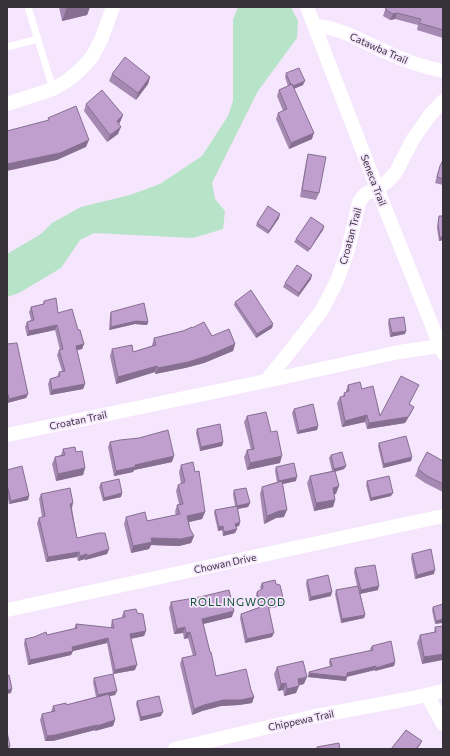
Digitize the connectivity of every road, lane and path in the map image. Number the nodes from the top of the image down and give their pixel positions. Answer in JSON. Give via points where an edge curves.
{"nodes":[{"id":1,"x":28,"y":7,"type":"edge"},
{"id":2,"x":113,"y":7,"type":"edge"},
{"id":3,"x":307,"y":7,"type":"edge"},
{"id":4,"x":315,"y":26,"type":"junction"},
{"id":5,"x":38,"y":39,"type":"junction"},
{"id":6,"x":7,"y":47,"type":"edge"},
{"id":7,"x":443,"y":71,"type":"edge"},
{"id":8,"x":53,"y":89,"type":"junction"},
{"id":9,"x":443,"y":101,"type":"edge"},
{"id":10,"x":7,"y":104,"type":"edge"},
{"id":11,"x":377,"y":188,"type":"junction"},
{"id":12,"x":442,"y":350,"type":"edge"},
{"id":13,"x":266,"y":381,"type":"junction"},
{"id":14,"x":7,"y":435,"type":"edge"},
{"id":15,"x":443,"y":516,"type":"edge"},
{"id":16,"x":7,"y":610,"type":"edge"},
{"id":17,"x":443,"y":691,"type":"edge"},
{"id":18,"x":427,"y":695,"type":"junction"},
{"id":19,"x":443,"y":724,"type":"edge"},
{"id":20,"x":175,"y":749,"type":"edge"}],
"edges":[{"from":1,"to":5,"type":"lane"},
{"from":2,"to":8,"type":"street","via":[[92,57],[79,72]]},
{"from":3,"to":4,"type":"street","name":"Seneca Trail"},
{"from":4,"to":7,"type":"street","name":"Catawba Trail","via":[[339,30],[385,52],[424,67]]},
{"from":4,"to":11,"type":"street","name":"Seneca Trail"},
{"from":5,"to":6,"type":"lane"},
{"from":5,"to":8,"type":"lane"},
{"from":8,"to":10,"type":"street"},
{"from":9,"to":11,"type":"street","name":"Croatan Trail","via":[[413,139],[396,172]]},
{"from":11,"to":12,"type":"street","name":"Seneca Trail"},
{"from":11,"to":13,"type":"street","name":"Croatan Trail","via":[[365,194],[359,202],[348,250],[337,281],[322,310]]},
{"from":12,"to":13,"type":"street","name":"Croatan Trail","via":[[399,352]]},
{"from":13,"to":14,"type":"street","name":"Croatan Trail"},
{"from":15,"to":16,"type":"street","name":"Chowan Drive"},
{"from":17,"to":18,"type":"street","name":"Chippewa Trail"},
{"from":18,"to":19,"type":"street"},
{"from":18,"to":20,"type":"street","name":"Chippewa Trail"}]}
